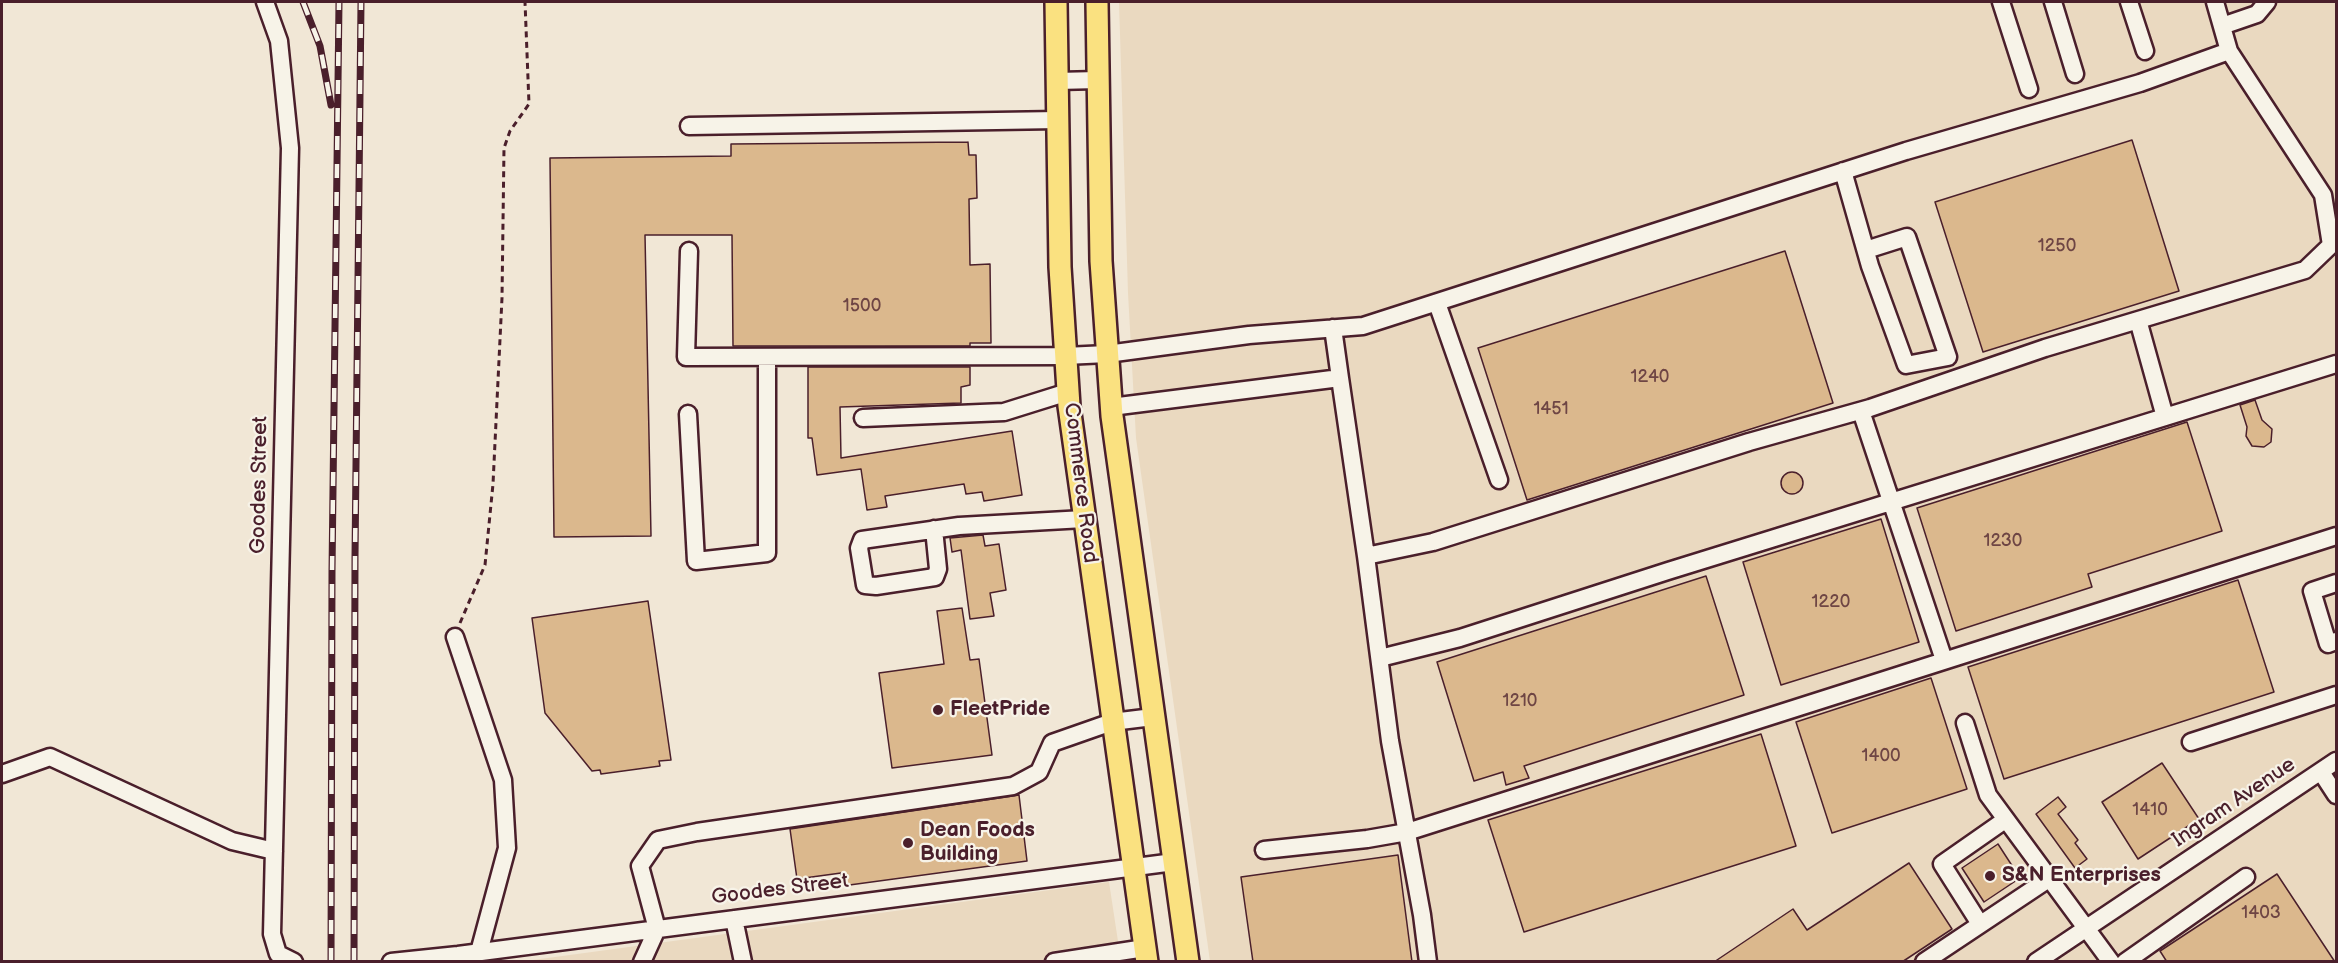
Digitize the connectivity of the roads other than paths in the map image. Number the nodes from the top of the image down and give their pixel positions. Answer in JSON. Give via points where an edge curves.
{"nodes":[{"id":1,"x":265,"y":2,"type":"edge"},
{"id":2,"x":1056,"y":2,"type":"edge"},
{"id":3,"x":1097,"y":2,"type":"edge"},
{"id":4,"x":2001,"y":2,"type":"edge"},
{"id":5,"x":2053,"y":2,"type":"edge"},
{"id":6,"x":2129,"y":2,"type":"edge"},
{"id":7,"x":2215,"y":2,"type":"edge"},
{"id":8,"x":2267,"y":2,"type":"edge"},
{"id":9,"x":2222,"y":26,"type":"junction"},
{"id":10,"x":2145,"y":51,"type":"dead end"},
{"id":11,"x":2229,"y":51,"type":"junction"},
{"id":12,"x":2075,"y":74,"type":"dead end"},
{"id":13,"x":1098,"y":80,"type":"junction"},
{"id":14,"x":1057,"y":81,"type":"junction"},
{"id":15,"x":2030,"y":89,"type":"dead end"},
{"id":16,"x":1058,"y":120,"type":"junction"},
{"id":17,"x":689,"y":126,"type":"dead end"},
{"id":18,"x":1843,"y":171,"type":"junction"},
{"id":19,"x":688,"y":250,"type":"dead end"},
{"id":20,"x":1866,"y":250,"type":"junction"},
{"id":21,"x":1437,"y":303,"type":"junction"},
{"id":22,"x":2138,"y":320,"type":"junction"},
{"id":23,"x":1334,"y":328,"type":"junction"},
{"id":24,"x":1107,"y":354,"type":"junction"},
{"id":25,"x":1065,"y":356,"type":"junction"},
{"id":26,"x":767,"y":357,"type":"junction"},
{"id":27,"x":2337,"y":364,"type":"edge"},
{"id":28,"x":1340,"y":378,"type":"junction"},
{"id":29,"x":1068,"y":392,"type":"junction"},
{"id":30,"x":1111,"y":407,"type":"junction"},
{"id":31,"x":1861,"y":411,"type":"junction"},
{"id":32,"x":688,"y":414,"type":"dead end"},
{"id":33,"x":2165,"y":417,"type":"junction"},
{"id":34,"x":862,"y":418,"type":"dead end"},
{"id":35,"x":1499,"y":480,"type":"dead end"},
{"id":36,"x":1890,"y":502,"type":"junction"},
{"id":37,"x":1084,"y":519,"type":"junction"},
{"id":38,"x":934,"y":529,"type":"junction"},
{"id":39,"x":2337,"y":536,"type":"edge"},
{"id":40,"x":1366,"y":556,"type":"junction"},
{"id":41,"x":2337,"y":583,"type":"edge"},
{"id":42,"x":455,"y":637,"type":"road end"},
{"id":43,"x":2337,"y":641,"type":"edge"},
{"id":44,"x":1380,"y":658,"type":"junction"},
{"id":45,"x":1944,"y":660,"type":"junction"},
{"id":46,"x":2337,"y":695,"type":"edge"},
{"id":47,"x":1153,"y":717,"type":"junction"},
{"id":48,"x":1112,"y":722,"type":"junction"},
{"id":49,"x":1965,"y":723,"type":"dead end"},
{"id":50,"x":2191,"y":742,"type":"dead end"},
{"id":51,"x":2337,"y":761,"type":"edge"},
{"id":52,"x":2321,"y":772,"type":"junction"},
{"id":53,"x":2,"y":774,"type":"edge"},
{"id":54,"x":2337,"y":795,"type":"edge"},
{"id":55,"x":2005,"y":820,"type":"junction"},
{"id":56,"x":1407,"y":832,"type":"junction"},
{"id":57,"x":1264,"y":850,"type":"dead end"},
{"id":58,"x":274,"y":851,"type":"junction"},
{"id":59,"x":1174,"y":862,"type":"junction"},
{"id":60,"x":1133,"y":867,"type":"junction"},
{"id":61,"x":2050,"y":878,"type":"junction"},
{"id":62,"x":2246,"y":878,"type":"dead end"},
{"id":63,"x":734,"y":919,"type":"junction"},
{"id":64,"x":1980,"y":924,"type":"junction"},
{"id":65,"x":2088,"y":927,"type":"junction"},
{"id":66,"x":657,"y":929,"type":"junction"},
{"id":67,"x":479,"y":952,"type":"junction"},
{"id":68,"x":1146,"y":955,"type":"edge"},
{"id":69,"x":294,"y":962,"type":"edge"},
{"id":70,"x":391,"y":962,"type":"edge"},
{"id":71,"x":642,"y":962,"type":"edge"},
{"id":72,"x":743,"y":962,"type":"edge"},
{"id":73,"x":1054,"y":962,"type":"edge"},
{"id":74,"x":1188,"y":962,"type":"edge"},
{"id":75,"x":1428,"y":962,"type":"edge"},
{"id":76,"x":1924,"y":962,"type":"edge"},
{"id":77,"x":2036,"y":962,"type":"edge"},
{"id":78,"x":2111,"y":962,"type":"edge"},
{"id":79,"x":2125,"y":962,"type":"edge"}],
"edges":[{"from":1,"to":58,"type":"street","name":"Goodes Street","via":[[279,41],[290,148]]},
{"from":2,"to":14,"type":"main road","name":"Commerce Road"},
{"from":3,"to":13,"type":"main road","name":"Commerce Road"},
{"from":4,"to":15,"type":"street"},
{"from":5,"to":12,"type":"street"},
{"from":6,"to":10,"type":"street"},
{"from":7,"to":9,"type":"street"},
{"from":8,"to":9,"type":"street","via":[[2257,14]]},
{"from":9,"to":11,"type":"street"},
{"from":11,"to":18,"type":"street","via":[[2140,83]]},
{"from":11,"to":22,"type":"street","via":[[2323,195],[2331,245],[2305,270]]},
{"from":13,"to":14,"type":"street"},
{"from":13,"to":24,"type":"main road","name":"Commerce Road"},
{"from":14,"to":16,"type":"main road","name":"Commerce Road"},
{"from":16,"to":17,"type":"street"},
{"from":16,"to":25,"type":"main road","name":"Commerce Road"},
{"from":18,"to":20,"type":"street"},
{"from":18,"to":21,"type":"street"},
{"from":19,"to":26,"type":"street","via":[[686,357]]},
{"from":20,"to":20,"type":"street","via":[[1906,365],[1948,357],[1907,237]]},
{"from":21,"to":23,"type":"street","via":[[1363,326]]},
{"from":21,"to":35,"type":"street"},
{"from":22,"to":31,"type":"street"},
{"from":22,"to":33,"type":"street"},
{"from":23,"to":24,"type":"street"},
{"from":23,"to":28,"type":"street"},
{"from":24,"to":25,"type":"street"},
{"from":24,"to":30,"type":"main road","name":"Commerce Road"},
{"from":25,"to":26,"type":"street"},
{"from":25,"to":29,"type":"main road","name":"Commerce Road"},
{"from":26,"to":32,"type":"street","via":[[767,553],[696,561]]},
{"from":27,"to":33,"type":"street"},
{"from":28,"to":30,"type":"street"},
{"from":28,"to":40,"type":"street"},
{"from":29,"to":34,"type":"street","via":[[1004,412]]},
{"from":29,"to":37,"type":"main road","name":"Commerce Road"},
{"from":30,"to":47,"type":"main road","name":"Commerce Road"},
{"from":31,"to":36,"type":"street"},
{"from":31,"to":40,"type":"street","via":[[1749,442],[1433,543]]},
{"from":33,"to":36,"type":"street"},
{"from":36,"to":44,"type":"street","via":[[1460,638]]},
{"from":36,"to":45,"type":"street"},
{"from":37,"to":38,"type":"street"},
{"from":37,"to":48,"type":"main road","name":"Commerce Road"},
{"from":38,"to":38,"type":"street","via":[[862,540],[865,585],[935,577],[938,569]]},
{"from":39,"to":45,"type":"street"},
{"from":40,"to":44,"type":"street"},
{"from":41,"to":43,"type":"street","via":[[2312,591],[2328,644]]},
{"from":42,"to":67,"type":"street","via":[[503,780],[507,848]]},
{"from":44,"to":56,"type":"street"},
{"from":45,"to":56,"type":"street"},
{"from":46,"to":50,"type":"street"},
{"from":47,"to":48,"type":"street"},
{"from":47,"to":59,"type":"main road","name":"Commerce Road"},
{"from":48,"to":60,"type":"main road","name":"Commerce Road"},
{"from":48,"to":66,"type":"street","via":[[1052,743],[1039,772],[1013,786],[658,840],[640,866]]},
{"from":49,"to":55,"type":"street","via":[[1988,795]]},
{"from":51,"to":52,"type":"street","name":"Ingram Avenue"},
{"from":52,"to":54,"type":"street"},
{"from":52,"to":65,"type":"street","name":"Ingram Avenue"},
{"from":53,"to":58,"type":"street","via":[[50,757],[232,841]]},
{"from":55,"to":61,"type":"street"},
{"from":55,"to":64,"type":"street","via":[[1942,864]]},
{"from":56,"to":57,"type":"street"},
{"from":56,"to":75,"type":"street"},
{"from":58,"to":69,"type":"street","name":"Goodes Street","via":[[272,934],[278,954]]},
{"from":59,"to":60,"type":"street","name":"Goodes Street"},
{"from":59,"to":74,"type":"main road","name":"Commerce Road"},
{"from":60,"to":63,"type":"street","name":"Goodes Street"},
{"from":60,"to":68,"type":"main road","name":"Commerce Road"},
{"from":61,"to":64,"type":"street"},
{"from":61,"to":65,"type":"street"},
{"from":62,"to":79,"type":"street"},
{"from":63,"to":66,"type":"street","name":"Goodes Street"},
{"from":63,"to":72,"type":"street"},
{"from":64,"to":76,"type":"street"},
{"from":65,"to":77,"type":"street","name":"Ingram Avenue"},
{"from":65,"to":78,"type":"street"},
{"from":66,"to":67,"type":"street","name":"Goodes Street"},
{"from":66,"to":71,"type":"street"},
{"from":67,"to":70,"type":"street","name":"Goodes Street"},
{"from":68,"to":73,"type":"street"}]}
